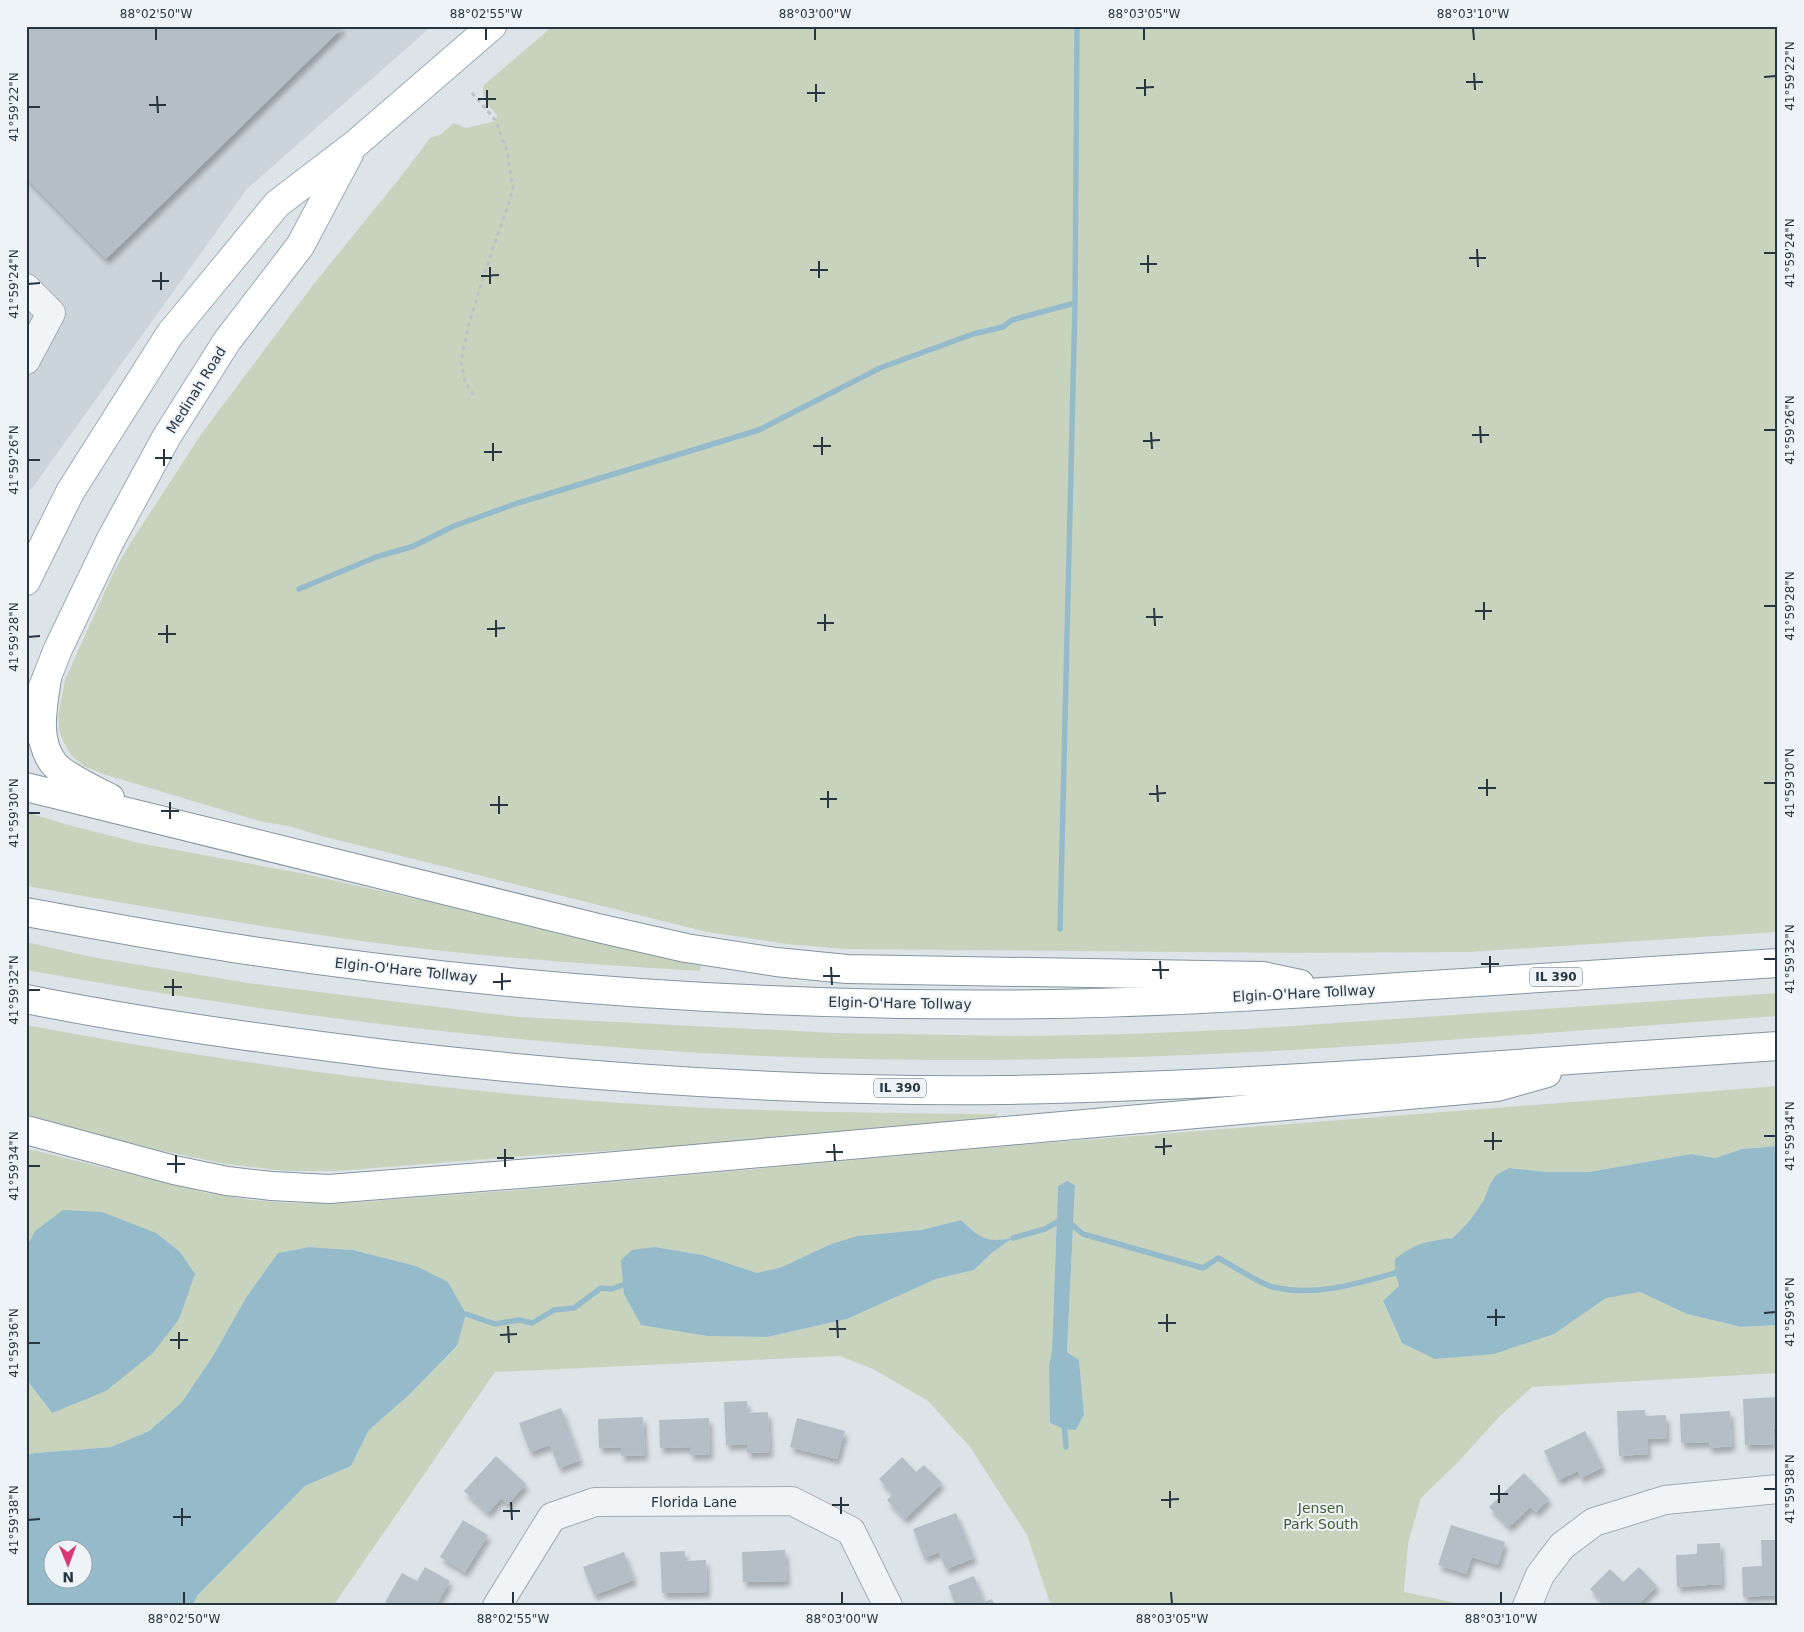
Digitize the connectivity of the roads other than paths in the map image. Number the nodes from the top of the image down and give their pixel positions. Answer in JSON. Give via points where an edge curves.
{"nodes":[{"id":1,"x":492,"y":26,"type":"edge"},
{"id":2,"x":353,"y":146,"type":"junction"},
{"id":3,"x":26,"y":288,"type":"edge"},
{"id":4,"x":26,"y":360,"type":"edge"},
{"id":5,"x":70,"y":492,"type":"junction"},
{"id":6,"x":26,"y":541,"type":"edge"},
{"id":7,"x":26,"y":582,"type":"edge"},
{"id":8,"x":47,"y":678,"type":"junction"},
{"id":9,"x":26,"y":730,"type":"edge"},
{"id":10,"x":26,"y":787,"type":"edge"},
{"id":11,"x":140,"y":814,"type":"junction"},
{"id":12,"x":26,"y":912,"type":"edge"},
{"id":13,"x":1778,"y":963,"type":"edge"},
{"id":14,"x":1333,"y":991,"type":"junction"},
{"id":15,"x":26,"y":999,"type":"edge"},
{"id":16,"x":1778,"y":1046,"type":"edge"},
{"id":17,"x":1600,"y":1058,"type":"junction"},
{"id":18,"x":32,"y":1134,"type":"edge"},
{"id":19,"x":1778,"y":1489,"type":"edge"},
{"id":20,"x":498,"y":1606,"type":"edge"},
{"id":21,"x":888,"y":1606,"type":"edge"},
{"id":22,"x":1527,"y":1606,"type":"edge"}],
"edges":[{"from":1,"to":2,"type":"main road","name":"Medinah Road"},
{"from":2,"to":5,"type":"main road","name":"Medinah Road","via":[[277,204],[176,326]]},
{"from":2,"to":8,"type":"main road","name":"Medinah Road","via":[[300,246],[227,341],[167,436],[110,541]]},
{"from":3,"to":4,"type":"street","via":[[51,313]]},
{"from":5,"to":6,"type":"main road","via":[[31,530]]},
{"from":5,"to":7,"type":"main road","name":"Medinah Road"},
{"from":8,"to":9,"type":"main road","name":"Medinah Road"},
{"from":8,"to":11,"type":"main road","via":[[42,714],[43,742],[55,764],[83,784]]},
{"from":10,"to":11,"type":"main road"},
{"from":11,"to":14,"type":"main road","via":[[637,937],[776,962],[847,969],[1263,976]]},
{"from":12,"to":14,"type":"main road","name":"Elgin-O'Hare Tollway","number":"IL 390","via":[[120,930],[365,966],[552,986],[713,998],[1053,1004]]},
{"from":13,"to":14,"type":"main road","name":"Elgin-O'Hare Tollway","number":"IL 390"},
{"from":15,"to":17,"type":"main road","number":"IL 390","via":[[283,1042],[472,1064],[646,1079],[779,1086],[1001,1090],[1154,1085]]},
{"from":16,"to":17,"type":"main road","number":"IL 390"},
{"from":17,"to":18,"type":"main road","via":[[1496,1087],[582,1169],[329,1188],[227,1181]]},
{"from":19,"to":22,"type":"street","via":[[1665,1500],[1594,1522],[1562,1546],[1540,1575]]},
{"from":20,"to":21,"type":"street","name":"Florida Lane","via":[[552,1517],[595,1502],[792,1501],[851,1531]]}]}
